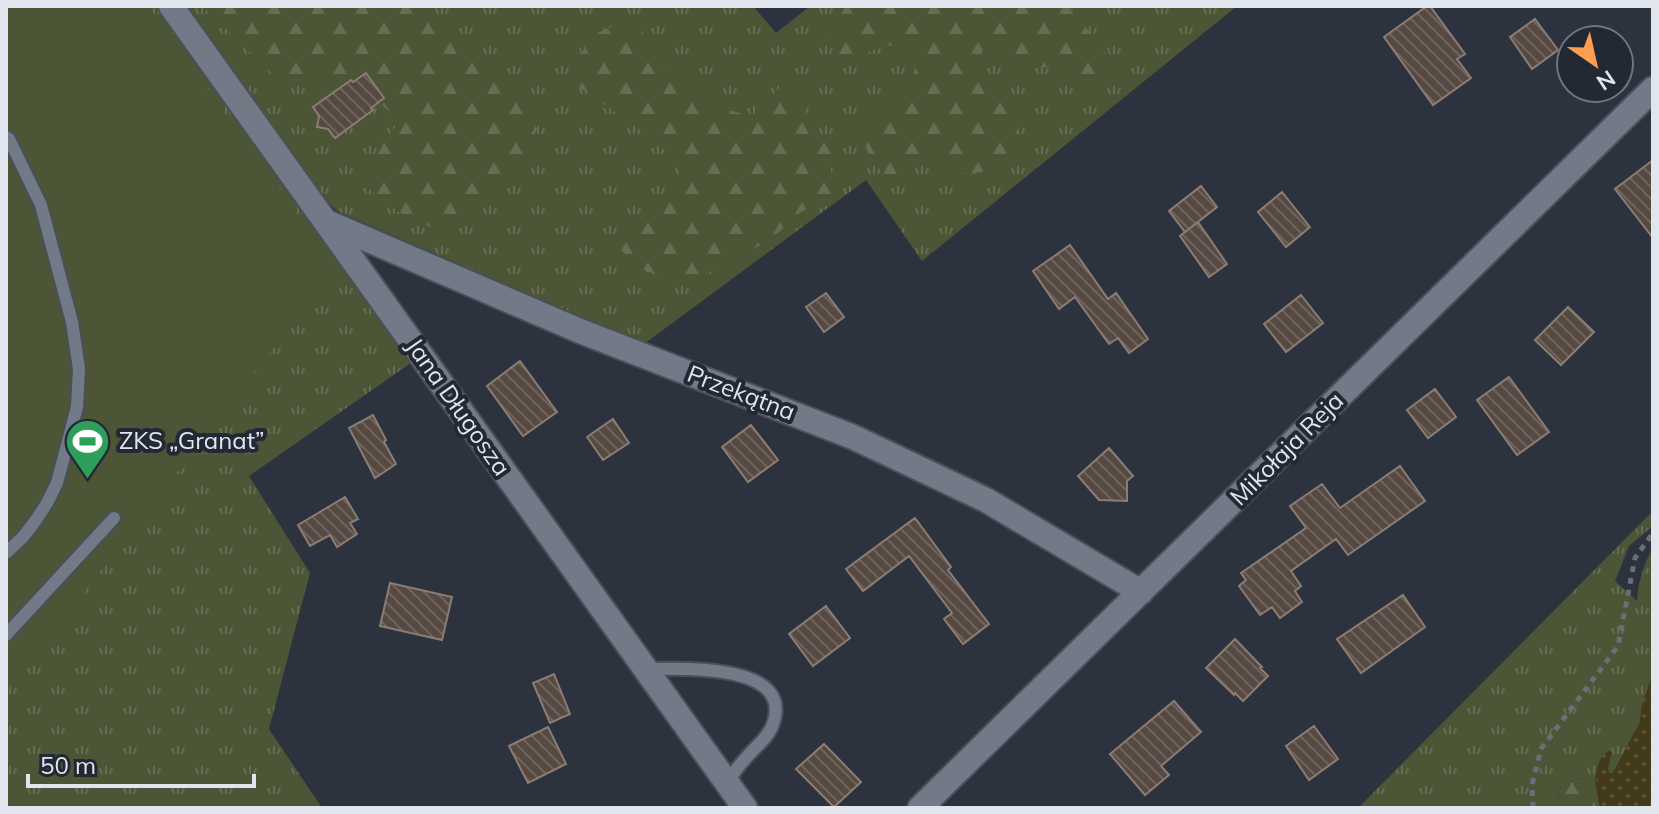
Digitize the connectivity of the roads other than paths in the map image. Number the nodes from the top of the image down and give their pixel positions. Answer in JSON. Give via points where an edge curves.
{"nodes":[{"id":1,"x":171,"y":6,"type":"edge"},
{"id":2,"x":1653,"y":89,"type":"edge"},
{"id":3,"x":6,"y":137,"type":"edge"},
{"id":4,"x":327,"y":222,"type":"junction"},
{"id":5,"x":114,"y":518,"type":"dead end"},
{"id":6,"x":7,"y":552,"type":"edge"},
{"id":7,"x":1141,"y":592,"type":"junction"},
{"id":8,"x":6,"y":635,"type":"edge"},
{"id":9,"x":645,"y":669,"type":"junction"},
{"id":10,"x":727,"y":783,"type":"junction"},
{"id":11,"x":745,"y":808,"type":"edge"},
{"id":12,"x":920,"y":808,"type":"edge"}],
"edges":[{"from":1,"to":4,"type":"street","name":"Jana Długosza"},
{"from":2,"to":7,"type":"street","name":"Mikołaja Reja"},
{"from":3,"to":6,"type":"lane","via":[[41,205],[79,369],[77,407],[57,483],[36,520]]},
{"from":4,"to":7,"type":"street","name":"Przekątna","via":[[580,331],[853,437],[986,500]]},
{"from":4,"to":9,"type":"street","name":"Jana Długosza"},
{"from":5,"to":8,"type":"lane"},
{"from":7,"to":12,"type":"street","name":"Mikołaja Reja"},
{"from":9,"to":10,"type":"street","name":"Jana Długosza"},
{"from":9,"to":10,"type":"lane","via":[[737,674],[772,696],[777,712],[773,728]]},
{"from":10,"to":11,"type":"street","name":"Jana Długosza"}]}
